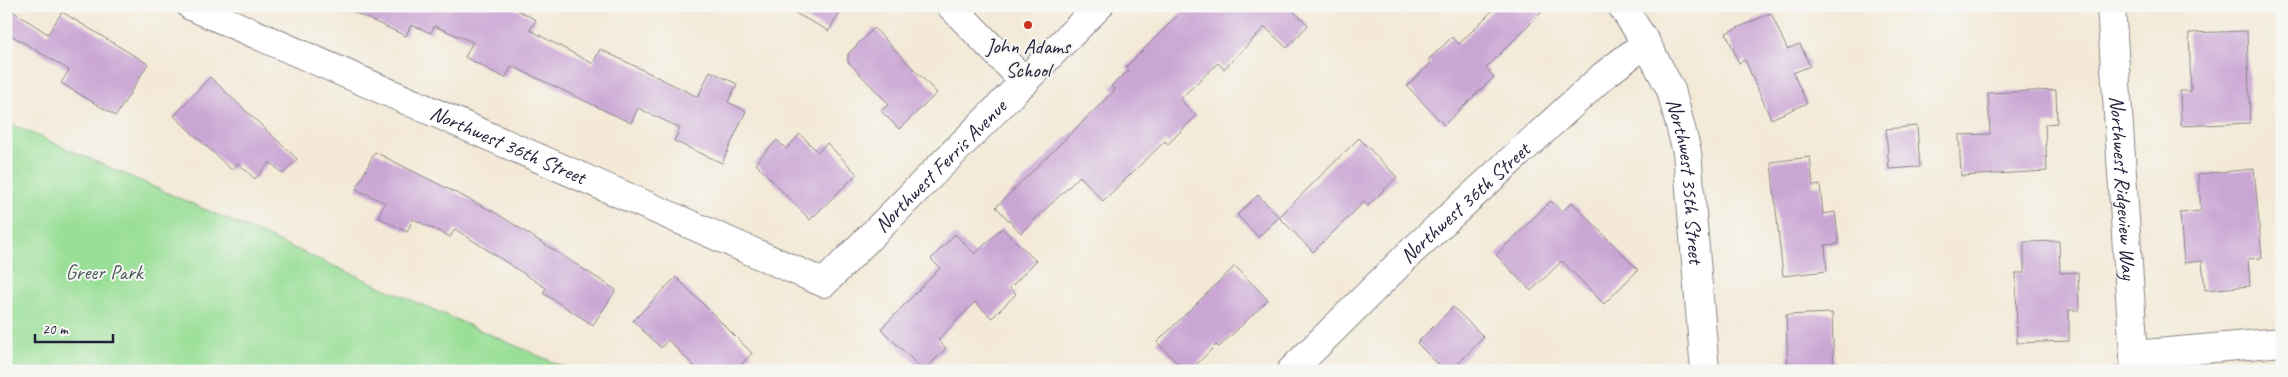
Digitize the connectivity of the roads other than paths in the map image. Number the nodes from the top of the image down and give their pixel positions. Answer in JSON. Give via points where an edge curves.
{"nodes":[{"id":1,"x":191,"y":6,"type":"edge"},
{"id":2,"x":951,"y":6,"type":"edge"},
{"id":3,"x":1099,"y":6,"type":"edge"},
{"id":4,"x":1622,"y":6,"type":"edge"},
{"id":5,"x":2111,"y":6,"type":"edge"},
{"id":6,"x":1646,"y":43,"type":"junction"},
{"id":7,"x":1025,"y":82,"type":"junction"},
{"id":8,"x":824,"y":283,"type":"joint"},
{"id":9,"x":2282,"y":342,"type":"edge"},
{"id":10,"x":2135,"y":363,"type":"edge"},
{"id":11,"x":1291,"y":371,"type":"edge"},
{"id":12,"x":1704,"y":371,"type":"edge"}],
"edges":[{"from":1,"to":8,"type":"street","name":"Northwest 36th Street"},
{"from":2,"to":7,"type":"street"},
{"from":3,"to":7,"type":"street","name":"Northwest Ferris Avenue"},
{"from":4,"to":6,"type":"street","name":"Northwest 35th Street"},
{"from":5,"to":10,"type":"street","name":"Northwest Ridgeview Way"},
{"from":6,"to":11,"type":"street","name":"Northwest 36th Street","via":[[1604,76],[1410,253]]},
{"from":6,"to":12,"type":"street","name":"Northwest 35th Street","via":[[1671,90],[1687,152]]},
{"from":7,"to":8,"type":"street","name":"Northwest Ferris Avenue"},
{"from":9,"to":10,"type":"street"}]}
